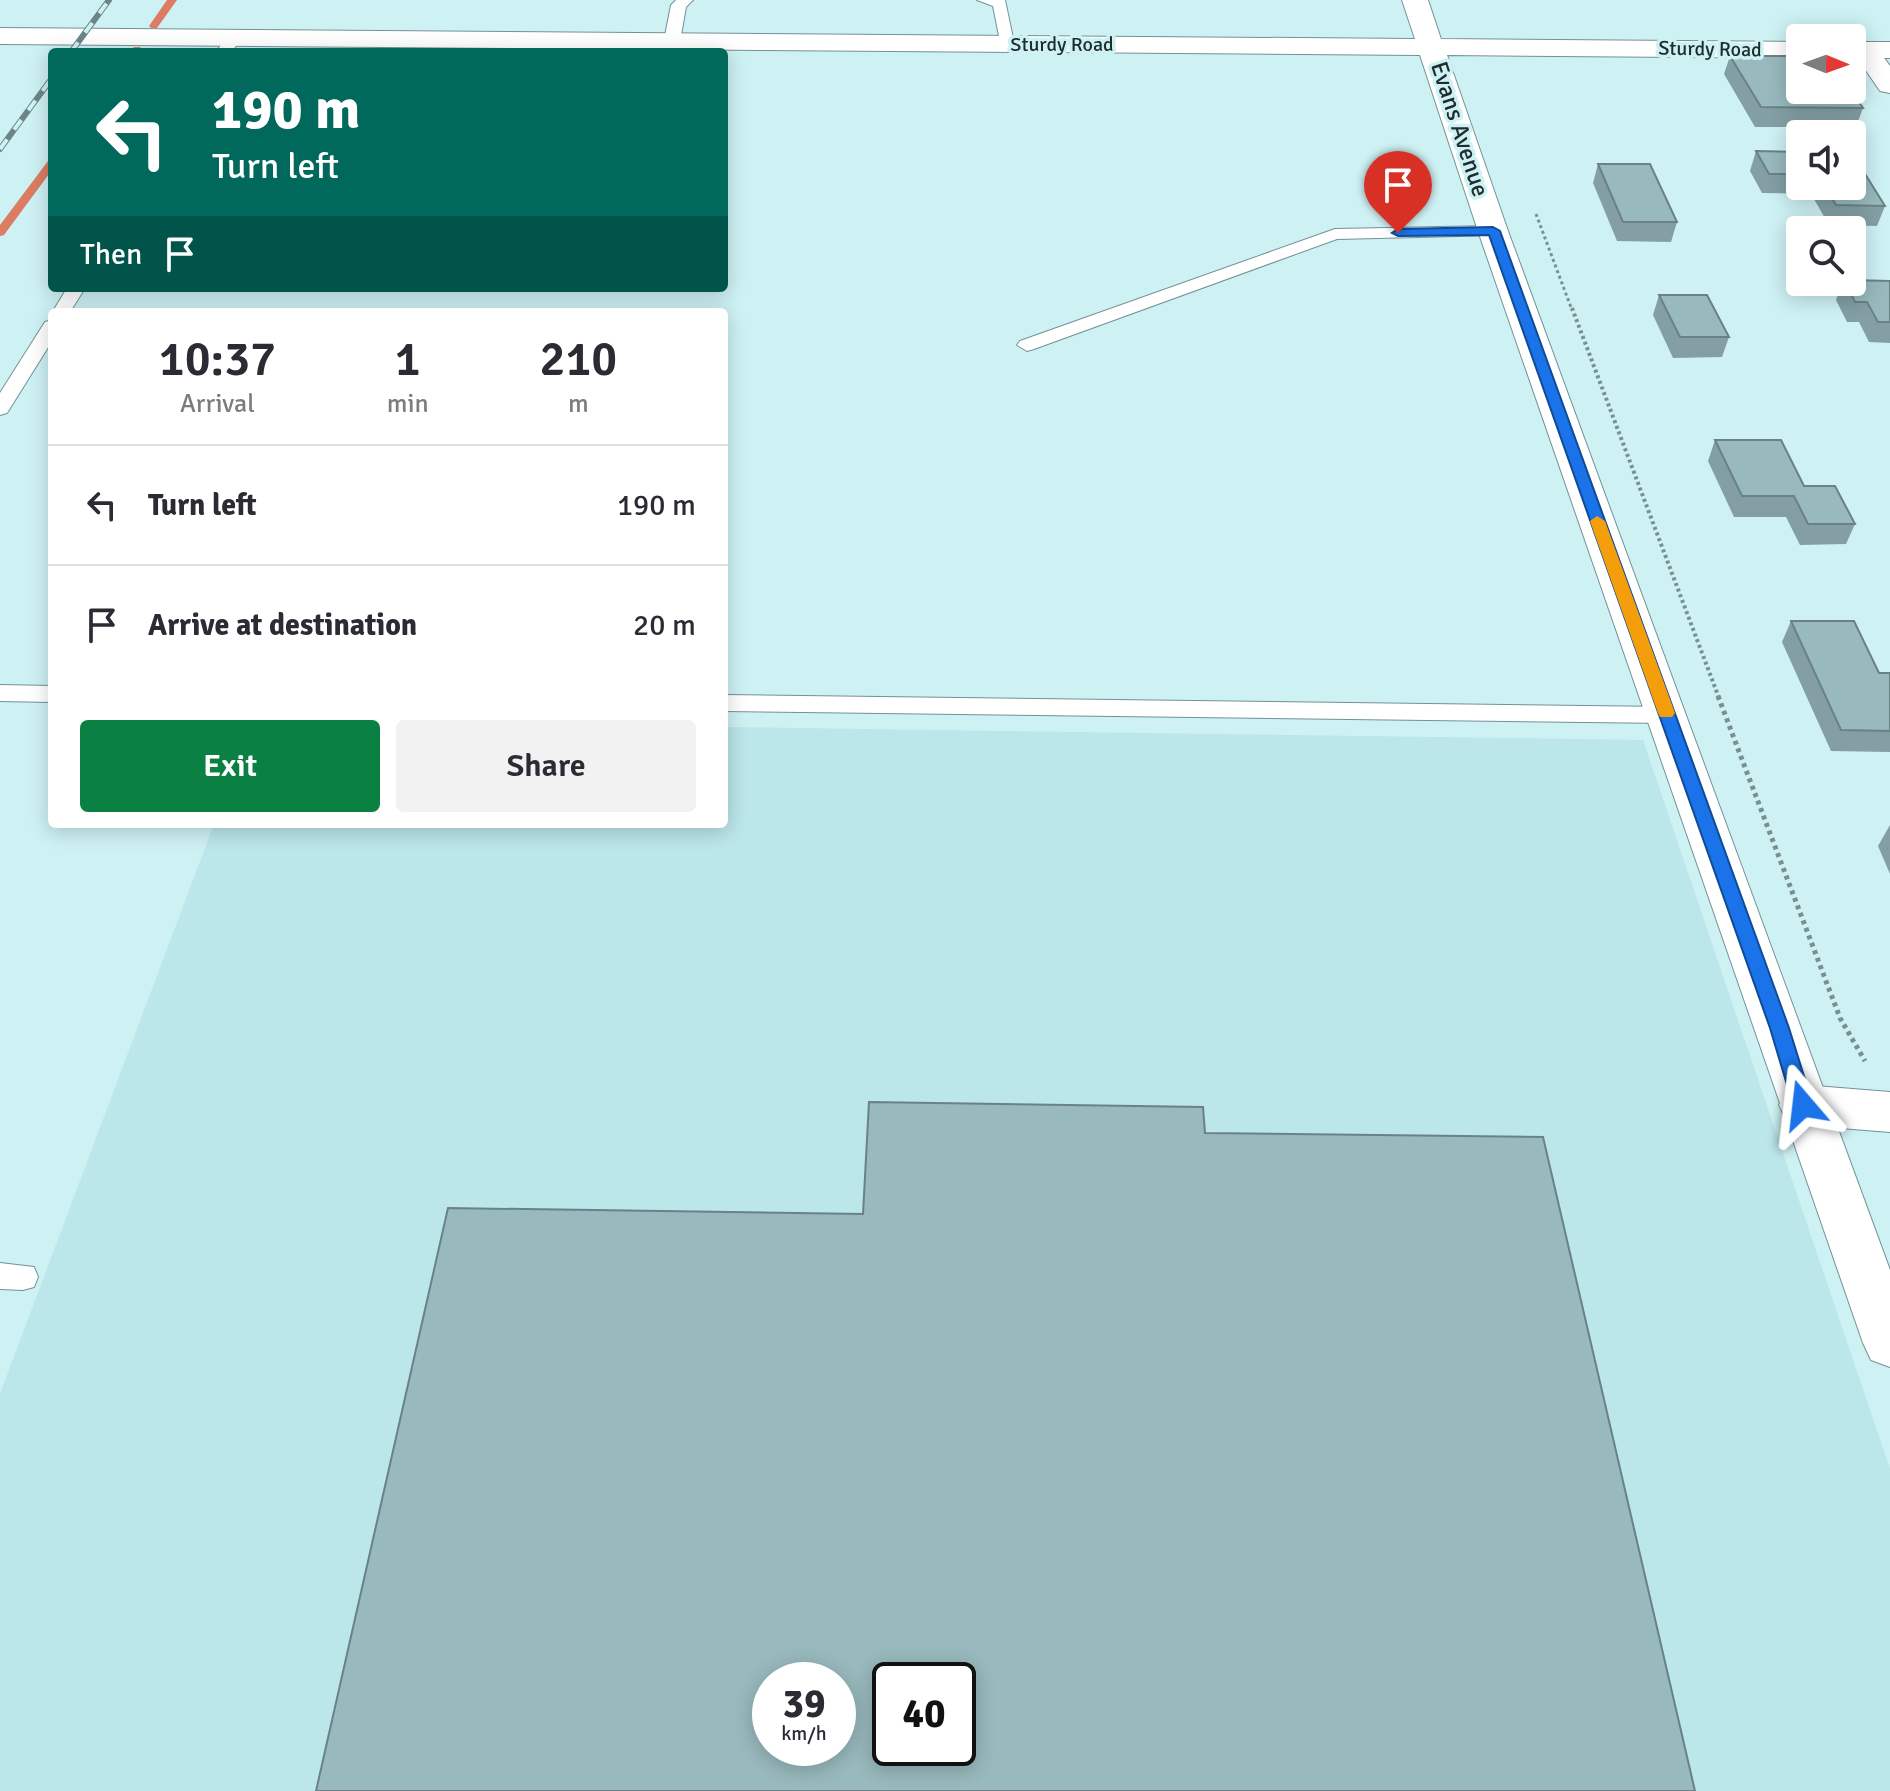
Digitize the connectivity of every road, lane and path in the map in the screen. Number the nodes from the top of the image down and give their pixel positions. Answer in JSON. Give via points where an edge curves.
{"nodes":[{"id":1,"x":685,"y":0,"type":"edge"},
{"id":2,"x":1019,"y":0,"type":"edge"},
{"id":3,"x":1415,"y":0,"type":"edge"},
{"id":4,"x":993,"y":1,"type":"edge"},
{"id":5,"x":0,"y":36,"type":"edge"},
{"id":6,"x":672,"y":41,"type":"junction"},
{"id":7,"x":1006,"y":43,"type":"junction"},
{"id":8,"x":228,"y":45,"type":"edge"},
{"id":9,"x":1432,"y":46,"type":"junction"},
{"id":10,"x":1786,"y":50,"type":"edge"},
{"id":11,"x":1869,"y":50,"type":"edge"},
{"id":12,"x":1890,"y":85,"type":"edge"},
{"id":13,"x":1532,"y":206,"type":"dead end"},
{"id":14,"x":1493,"y":231,"type":"junction"},
{"id":15,"x":48,"y":332,"type":"edge"},
{"id":16,"x":1027,"y":345,"type":"dead end"},
{"id":17,"x":0,"y":409,"type":"edge"},
{"id":18,"x":0,"y":693,"type":"edge"},
{"id":19,"x":48,"y":694,"type":"edge"},
{"id":20,"x":728,"y":703,"type":"edge"},
{"id":21,"x":1667,"y":715,"type":"junction"},
{"id":22,"x":1803,"y":1105,"type":"junction"},
{"id":23,"x":1886,"y":1112,"type":"edge"},
{"id":24,"x":1890,"y":1343,"type":"edge"}],
"edges":[{"from":1,"to":6,"type":"lane","via":[[679,5]]},
{"from":2,"to":4,"type":"lane"},
{"from":3,"to":9,"type":"street","name":"Evans Avenue"},
{"from":4,"to":7,"type":"lane"},
{"from":5,"to":8,"type":"street","name":"Sturdy Road"},
{"from":6,"to":7,"type":"street","name":"Sturdy Road"},
{"from":6,"to":8,"type":"street","name":"Sturdy Road","via":[[324,38]]},
{"from":7,"to":9,"type":"street","name":"Sturdy Road"},
{"from":9,"to":10,"type":"street","name":"Sturdy Road"},
{"from":9,"to":14,"type":"street","name":"Evans Avenue"},
{"from":11,"to":12,"type":"street"},
{"from":13,"to":23,"type":"path","via":[[1840,1018],[1860,1048]]},
{"from":14,"to":16,"type":"lane","via":[[1335,234]]},
{"from":14,"to":21,"type":"street","name":"Evans Avenue"},
{"from":15,"to":17,"type":"lane"},
{"from":18,"to":19,"type":"lane"},
{"from":20,"to":21,"type":"lane"},
{"from":21,"to":22,"type":"street","name":"Evans Avenue"},
{"from":22,"to":23,"type":"street"},
{"from":22,"to":24,"type":"street","name":"Evans Avenue"}]}
